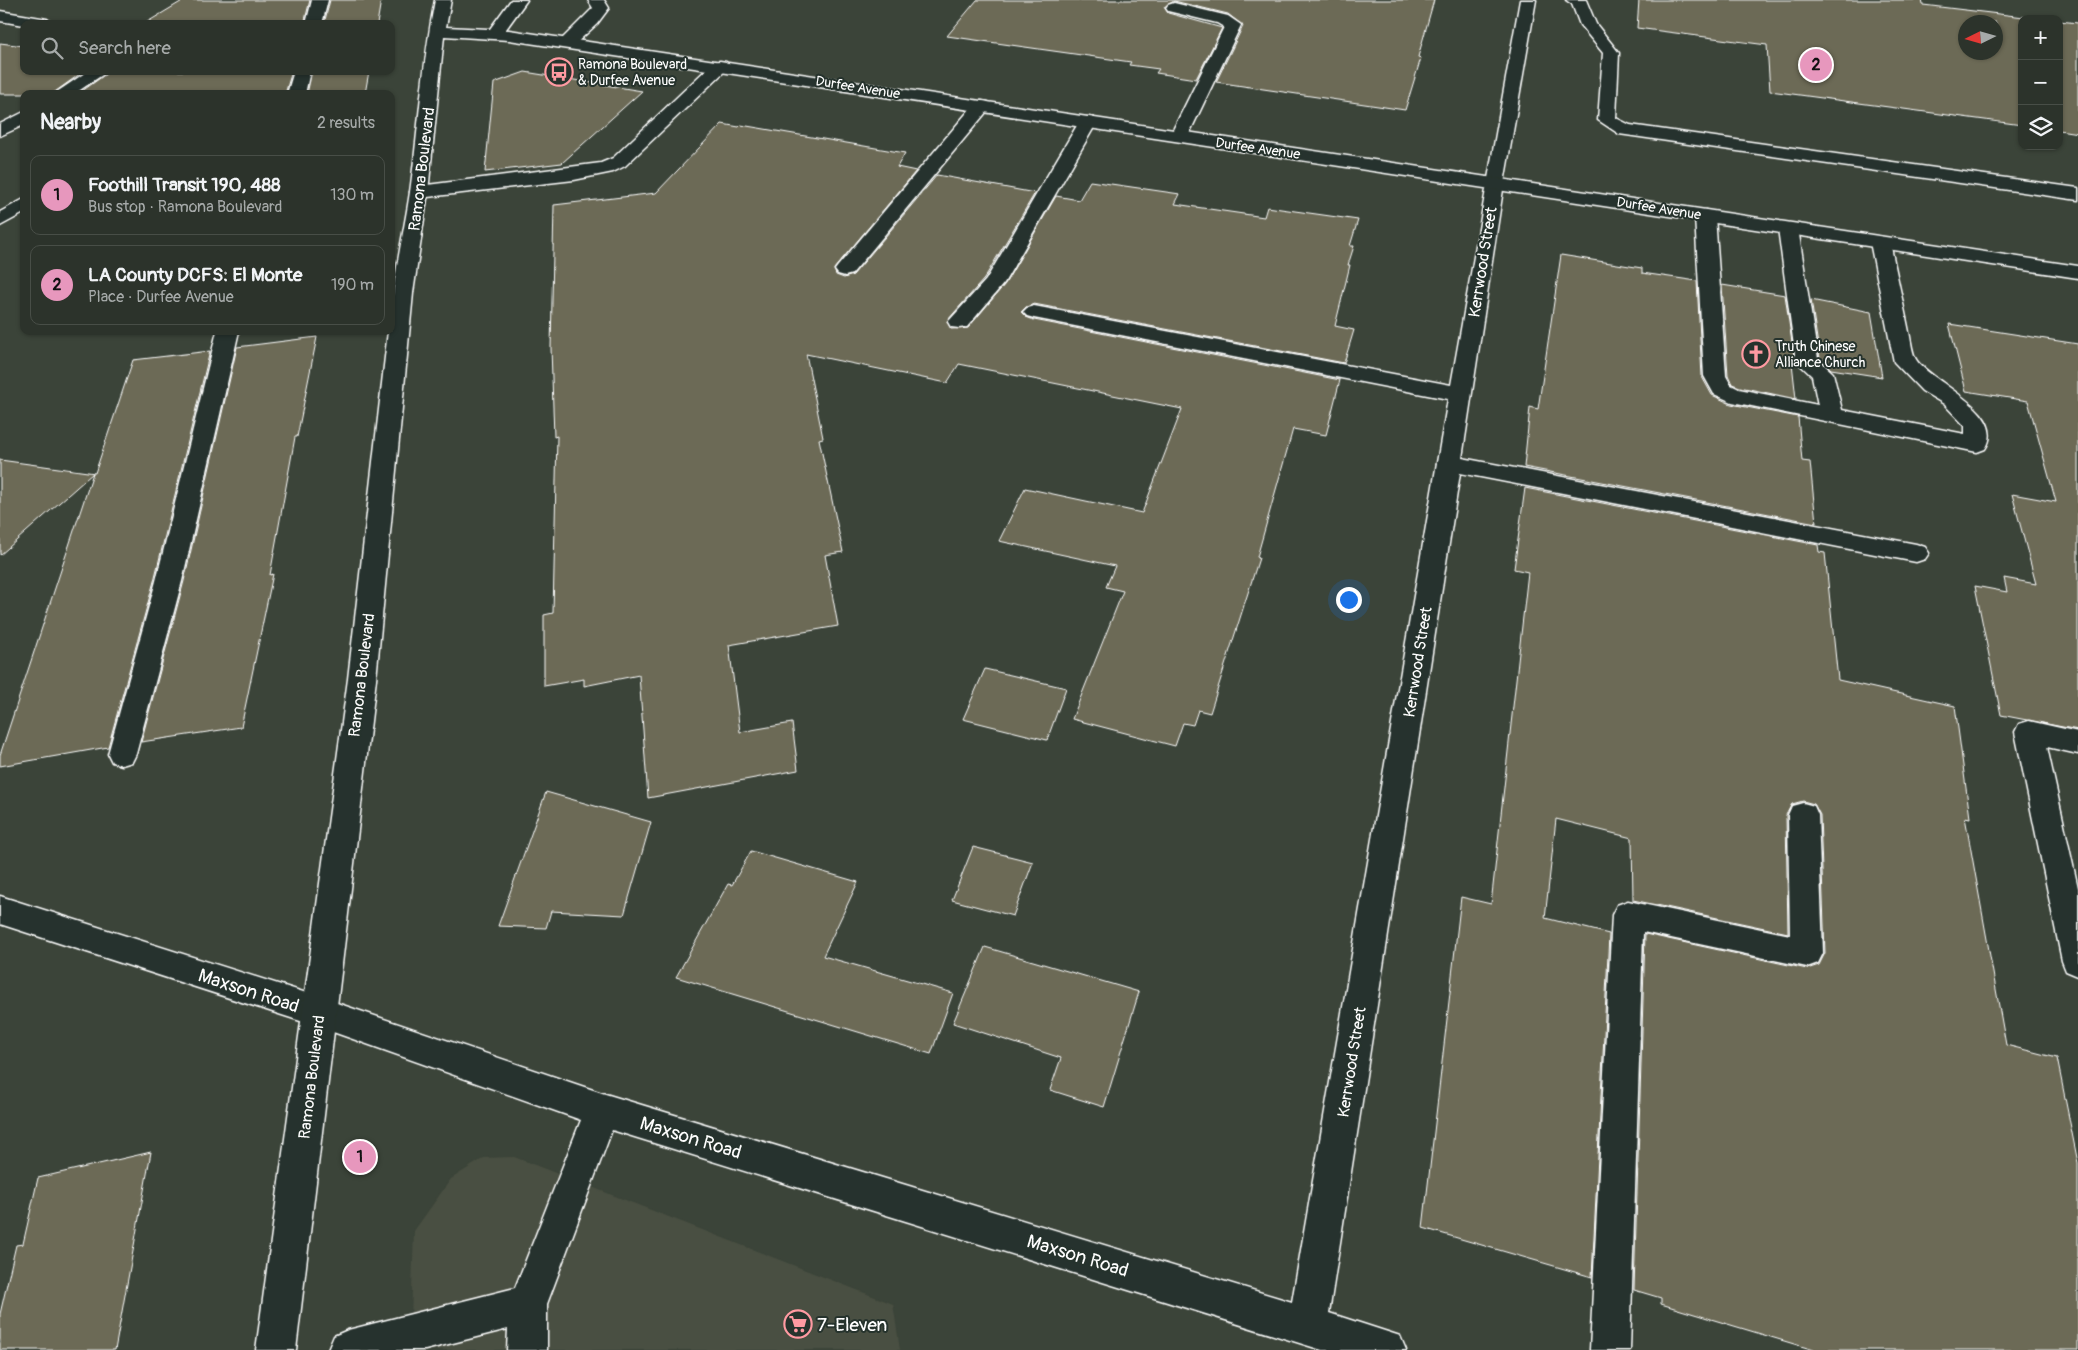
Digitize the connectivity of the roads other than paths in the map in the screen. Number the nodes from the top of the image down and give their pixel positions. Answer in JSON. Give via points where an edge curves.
{"nodes":[{"id":1,"x":320,"y":0,"type":"edge"},
{"id":2,"x":443,"y":0,"type":"edge"},
{"id":3,"x":519,"y":0,"type":"edge"},
{"id":4,"x":596,"y":0,"type":"edge"},
{"id":5,"x":1528,"y":0,"type":"edge"},
{"id":6,"x":1574,"y":0,"type":"edge"},
{"id":7,"x":1174,"y":8,"type":"dead end"},
{"id":8,"x":0,"y":16,"type":"edge"},
{"id":9,"x":24,"y":20,"type":"edge"},
{"id":10,"x":315,"y":20,"type":"edge"},
{"id":11,"x":438,"y":31,"type":"junction"},
{"id":12,"x":495,"y":33,"type":"junction"},
{"id":13,"x":567,"y":43,"type":"junction"},
{"id":14,"x":720,"y":66,"type":"junction"},
{"id":15,"x":93,"y":75,"type":"edge"},
{"id":16,"x":301,"y":75,"type":"edge"},
{"id":17,"x":69,"y":90,"type":"edge"},
{"id":18,"x":297,"y":90,"type":"edge"},
{"id":19,"x":982,"y":106,"type":"junction"},
{"id":20,"x":20,"y":119,"type":"edge"},
{"id":21,"x":1088,"y":122,"type":"junction"},
{"id":22,"x":0,"y":131,"type":"edge"},
{"id":23,"x":1179,"y":136,"type":"junction"},
{"id":24,"x":1495,"y":183,"type":"junction"},
{"id":25,"x":419,"y":192,"type":"junction"},
{"id":26,"x":2078,"y":194,"type":"edge"},
{"id":27,"x":20,"y":208,"type":"edge"},
{"id":28,"x":1705,"y":216,"type":"junction"},
{"id":29,"x":0,"y":220,"type":"edge"},
{"id":30,"x":1788,"y":228,"type":"junction"},
{"id":31,"x":1880,"y":242,"type":"junction"},
{"id":32,"x":845,"y":270,"type":"dead end"},
{"id":33,"x":2078,"y":272,"type":"edge"},
{"id":34,"x":397,"y":294,"type":"edge"},
{"id":35,"x":1034,"y":312,"type":"dead end"},
{"id":36,"x":395,"y":316,"type":"edge"},
{"id":37,"x":960,"y":322,"type":"dead end"},
{"id":38,"x":227,"y":335,"type":"edge"},
{"id":39,"x":393,"y":335,"type":"edge"},
{"id":40,"x":1460,"y":394,"type":"junction"},
{"id":41,"x":1832,"y":415,"type":"junction"},
{"id":42,"x":1450,"y":463,"type":"junction"},
{"id":43,"x":1916,"y":553,"type":"dead end"},
{"id":44,"x":2078,"y":743,"type":"edge"},
{"id":45,"x":122,"y":754,"type":"dead end"},
{"id":46,"x":1803,"y":815,"type":"dead end"},
{"id":47,"x":0,"y":910,"type":"edge"},
{"id":48,"x":2078,"y":961,"type":"edge"},
{"id":49,"x":319,"y":1012,"type":"junction"},
{"id":50,"x":602,"y":1110,"type":"junction"},
{"id":51,"x":528,"y":1304,"type":"junction"},
{"id":52,"x":1308,"y":1325,"type":"junction"},
{"id":53,"x":276,"y":1350,"type":"edge"},
{"id":54,"x":348,"y":1350,"type":"edge"},
{"id":55,"x":527,"y":1350,"type":"edge"},
{"id":56,"x":1386,"y":1350,"type":"edge"},
{"id":57,"x":1610,"y":1350,"type":"edge"}],
"edges":[{"from":1,"to":10,"type":"main road"},
{"from":2,"to":11,"type":"main road","name":"Ramona Boulevard"},
{"from":3,"to":12,"type":"main road"},
{"from":4,"to":13,"type":"main road","via":[[602,8]]},
{"from":5,"to":24,"type":"main road","name":"Kerrwood Street"},
{"from":6,"to":26,"type":"main road","via":[[1579,1],[1588,25],[1611,53],[1607,120],[1624,130]]},
{"from":7,"to":23,"type":"main road","via":[[1222,19],[1233,25]]},
{"from":8,"to":9,"type":"main road"},
{"from":11,"to":12,"type":"main road","name":"Durfee Avenue"},
{"from":11,"to":25,"type":"main road","name":"Ramona Boulevard"},
{"from":12,"to":13,"type":"main road","name":"Durfee Avenue"},
{"from":13,"to":14,"type":"main road","name":"Durfee Avenue"},
{"from":14,"to":19,"type":"main road","name":"Durfee Avenue"},
{"from":14,"to":25,"type":"main road","via":[[619,162],[606,168]]},
{"from":15,"to":17,"type":"main road"},
{"from":16,"to":18,"type":"main road"},
{"from":19,"to":21,"type":"main road","name":"Durfee Avenue"},
{"from":19,"to":32,"type":"main road"},
{"from":20,"to":22,"type":"main road"},
{"from":21,"to":23,"type":"main road","name":"Durfee Avenue"},
{"from":21,"to":37,"type":"main road","via":[[994,283]]},
{"from":23,"to":24,"type":"main road","name":"Durfee Avenue"},
{"from":24,"to":28,"type":"main road","name":"Durfee Avenue"},
{"from":24,"to":40,"type":"main road","name":"Kerrwood Street"},
{"from":25,"to":34,"type":"main road","name":"Ramona Boulevard"},
{"from":27,"to":29,"type":"main road"},
{"from":28,"to":30,"type":"main road","name":"Durfee Avenue"},
{"from":28,"to":41,"type":"main road","via":[[1714,376],[1722,389],[1732,395]]},
{"from":30,"to":31,"type":"main road","name":"Durfee Avenue"},
{"from":30,"to":41,"type":"main road","via":[[1807,361],[1822,373]]},
{"from":31,"to":33,"type":"main road","name":"Durfee Avenue"},
{"from":31,"to":41,"type":"main road","via":[[1905,362],[1978,424],[1977,444]]},
{"from":34,"to":36,"type":"main road","name":"Ramona Boulevard"},
{"from":35,"to":40,"type":"main road"},
{"from":38,"to":45,"type":"main road","via":[[169,581]]},
{"from":39,"to":49,"type":"main road","name":"Ramona Boulevard","via":[[362,679]]},
{"from":40,"to":42,"type":"main road","name":"Kerrwood Street"},
{"from":42,"to":43,"type":"main road"},
{"from":42,"to":52,"type":"main road","name":"Kerrwood Street"},
{"from":44,"to":48,"type":"main road","via":[[2028,732]]},
{"from":46,"to":57,"type":"main road","via":[[1807,953],[1628,915]]},
{"from":47,"to":49,"type":"main road","name":"Maxson Road"},
{"from":49,"to":50,"type":"main road","name":"Maxson Road"},
{"from":49,"to":53,"type":"main road","name":"Ramona Boulevard"},
{"from":50,"to":51,"type":"main road"},
{"from":50,"to":52,"type":"main road","name":"Maxson Road"},
{"from":51,"to":54,"type":"main road"},
{"from":51,"to":55,"type":"main road"},
{"from":52,"to":56,"type":"main road","name":"Maxson Road"}]}
